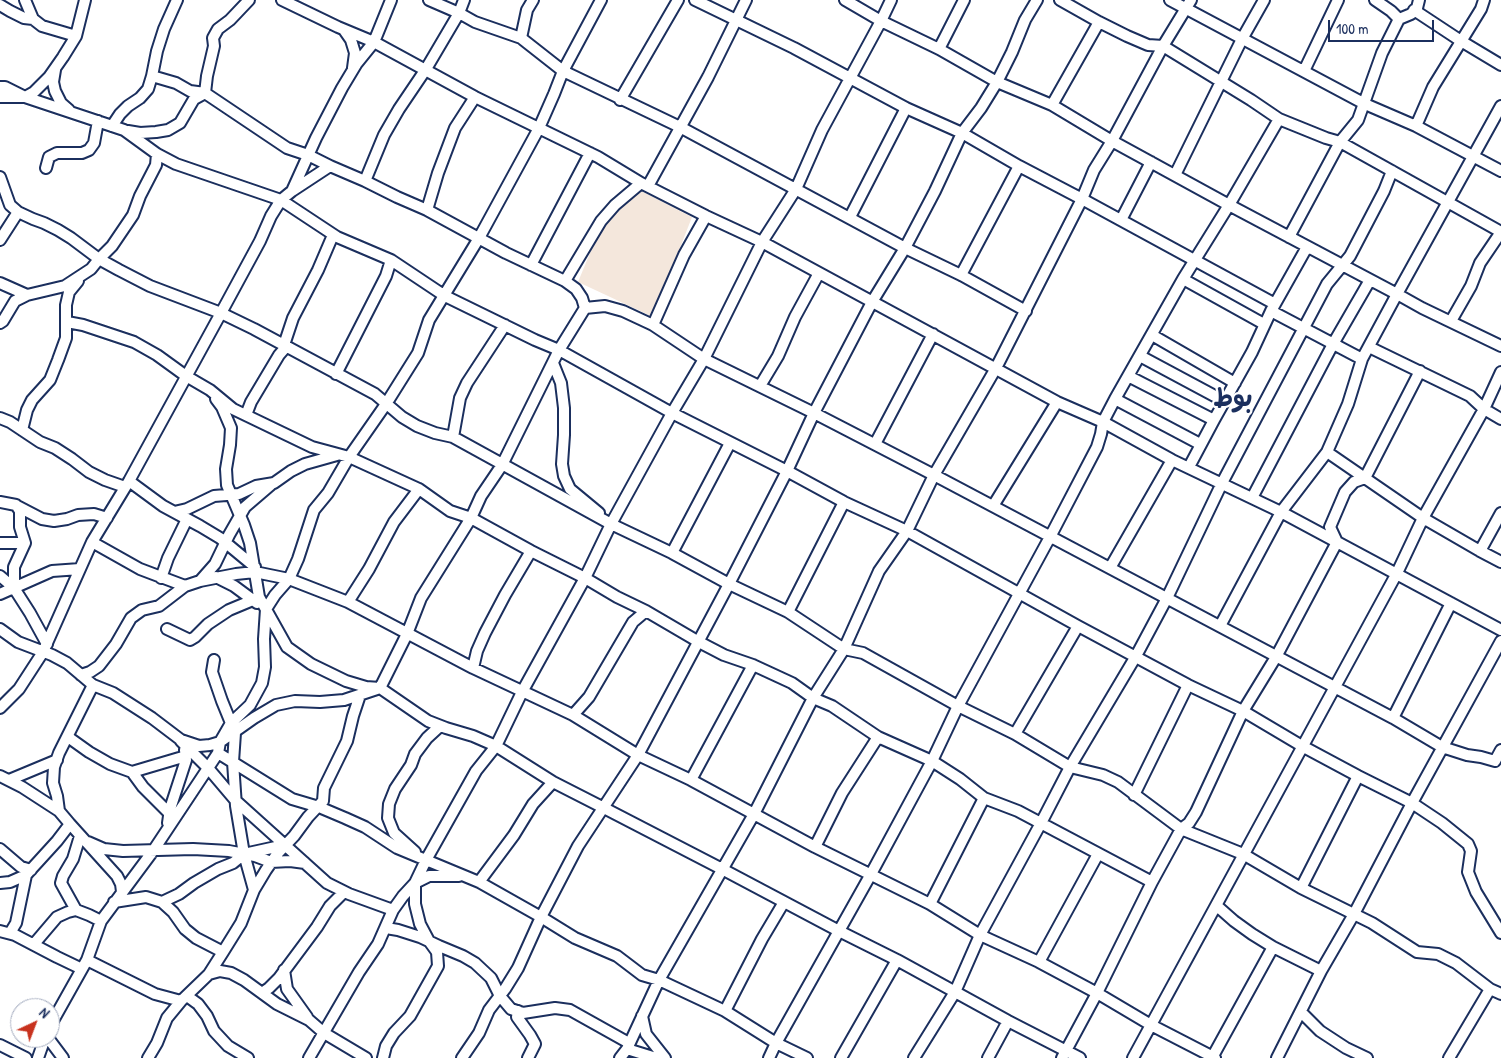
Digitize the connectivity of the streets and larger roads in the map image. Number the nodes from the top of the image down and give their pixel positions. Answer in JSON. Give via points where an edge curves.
{"nodes":[{"id":1,"x":25,"y":0,"type":"edge"},
{"id":2,"x":85,"y":0,"type":"edge"},
{"id":3,"x":177,"y":0,"type":"edge"},
{"id":4,"x":249,"y":0,"type":"edge"},
{"id":5,"x":282,"y":0,"type":"edge"},
{"id":6,"x":391,"y":0,"type":"edge"},
{"id":7,"x":429,"y":0,"type":"edge"},
{"id":8,"x":464,"y":0,"type":"edge"},
{"id":9,"x":533,"y":0,"type":"edge"},
{"id":10,"x":601,"y":0,"type":"edge"},
{"id":11,"x":678,"y":0,"type":"edge"},
{"id":12,"x":695,"y":0,"type":"edge"},
{"id":13,"x":746,"y":0,"type":"edge"},
{"id":14,"x":845,"y":0,"type":"edge"},
{"id":15,"x":891,"y":0,"type":"edge"},
{"id":16,"x":964,"y":0,"type":"edge"},
{"id":17,"x":1037,"y":0,"type":"edge"},
{"id":18,"x":1060,"y":0,"type":"edge"},
{"id":19,"x":1170,"y":0,"type":"edge"},
{"id":20,"x":1264,"y":0,"type":"edge"},
{"id":21,"x":1338,"y":0,"type":"edge"},
{"id":22,"x":1375,"y":0,"type":"edge"},
{"id":23,"x":1484,"y":0,"type":"edge"},
{"id":24,"x":0,"y":5,"type":"edge"},
{"id":25,"x":1188,"y":5,"type":"edge"},
{"id":26,"x":1417,"y":5,"type":"edge"},
{"id":27,"x":459,"y":13,"type":"junction"},
{"id":28,"x":33,"y":19,"type":"junction"},
{"id":29,"x":1399,"y":19,"type":"junction"},
{"id":30,"x":737,"y":20,"type":"junction"},
{"id":31,"x":881,"y":21,"type":"junction"},
{"id":32,"x":1099,"y":22,"type":"junction"},
{"id":33,"x":344,"y":29,"type":"junction"},
{"id":34,"x":76,"y":36,"type":"junction"},
{"id":35,"x":521,"y":38,"type":"junction"},
{"id":36,"x":1242,"y":39,"type":"junction"},
{"id":37,"x":1461,"y":41,"type":"junction"},
{"id":38,"x":374,"y":42,"type":"junction"},
{"id":39,"x":1164,"y":46,"type":"junction"},
{"id":40,"x":939,"y":49,"type":"junction"},
{"id":41,"x":1501,"y":65,"type":"edge"},
{"id":42,"x":55,"y":69,"type":"junction"},
{"id":43,"x":426,"y":69,"type":"junction"},
{"id":44,"x":353,"y":70,"type":"junction"},
{"id":45,"x":563,"y":71,"type":"junction"},
{"id":46,"x":1304,"y":71,"type":"junction"},
{"id":47,"x":152,"y":76,"type":"junction"},
{"id":48,"x":850,"y":78,"type":"junction"},
{"id":49,"x":997,"y":82,"type":"junction"},
{"id":50,"x":1222,"y":83,"type":"junction"},
{"id":51,"x":0,"y":87,"type":"edge"},
{"id":52,"x":205,"y":93,"type":"junction"},
{"id":53,"x":0,"y":96,"type":"edge"},
{"id":54,"x":475,"y":97,"type":"junction"},
{"id":55,"x":25,"y":98,"type":"junction"},
{"id":56,"x":620,"y":100,"type":"junction"},
{"id":57,"x":1365,"y":104,"type":"junction"},
{"id":58,"x":1052,"y":105,"type":"junction"},
{"id":59,"x":1501,"y":106,"type":"edge"},
{"id":60,"x":906,"y":108,"type":"junction"},
{"id":61,"x":71,"y":112,"type":"junction"},
{"id":62,"x":1279,"y":119,"type":"junction"},
{"id":63,"x":98,"y":121,"type":"junction"},
{"id":64,"x":112,"y":126,"type":"junction"},
{"id":65,"x":1416,"y":126,"type":"junction"},
{"id":66,"x":680,"y":127,"type":"junction"},
{"id":67,"x":539,"y":128,"type":"junction"},
{"id":68,"x":124,"y":130,"type":"junction"},
{"id":69,"x":962,"y":133,"type":"junction"},
{"id":70,"x":1112,"y":142,"type":"junction"},
{"id":71,"x":1340,"y":142,"type":"junction"},
{"id":72,"x":590,"y":153,"type":"junction"},
{"id":73,"x":157,"y":154,"type":"junction"},
{"id":74,"x":308,"y":155,"type":"junction"},
{"id":75,"x":1472,"y":156,"type":"junction"},
{"id":76,"x":1151,"y":162,"type":"junction"},
{"id":77,"x":330,"y":166,"type":"junction"},
{"id":78,"x":1019,"y":166,"type":"junction"},
{"id":79,"x":46,"y":168,"type":"dead end"},
{"id":80,"x":1392,"y":171,"type":"junction"},
{"id":81,"x":1501,"y":171,"type":"edge"},
{"id":82,"x":1175,"y":175,"type":"junction"},
{"id":83,"x":0,"y":177,"type":"edge"},
{"id":84,"x":365,"y":181,"type":"junction"},
{"id":85,"x":644,"y":184,"type":"junction"},
{"id":86,"x":796,"y":189,"type":"junction"},
{"id":87,"x":292,"y":191,"type":"junction"},
{"id":88,"x":1082,"y":199,"type":"junction"},
{"id":89,"x":281,"y":200,"type":"junction"},
{"id":90,"x":1448,"y":203,"type":"junction"},
{"id":91,"x":1229,"y":205,"type":"junction"},
{"id":92,"x":427,"y":210,"type":"junction"},
{"id":93,"x":18,"y":212,"type":"junction"},
{"id":94,"x":706,"y":216,"type":"junction"},
{"id":95,"x":850,"y":217,"type":"junction"},
{"id":96,"x":1121,"y":220,"type":"junction"},
{"id":97,"x":1501,"y":232,"type":"edge"},
{"id":98,"x":333,"y":235,"type":"junction"},
{"id":99,"x":1289,"y":237,"type":"junction"},
{"id":100,"x":479,"y":238,"type":"junction"},
{"id":101,"x":0,"y":240,"type":"edge"},
{"id":102,"x":762,"y":242,"type":"junction"},
{"id":103,"x":1307,"y":246,"type":"junction"},
{"id":104,"x":905,"y":248,"type":"junction"},
{"id":105,"x":98,"y":258,"type":"junction"},
{"id":106,"x":391,"y":260,"type":"junction"},
{"id":107,"x":1194,"y":260,"type":"junction"},
{"id":108,"x":531,"y":265,"type":"junction"},
{"id":109,"x":1342,"y":265,"type":"junction"},
{"id":110,"x":819,"y":273,"type":"junction"},
{"id":111,"x":962,"y":275,"type":"junction"},
{"id":112,"x":82,"y":276,"type":"junction"},
{"id":113,"x":1183,"y":279,"type":"junction"},
{"id":114,"x":1370,"y":280,"type":"junction"},
{"id":115,"x":566,"y":281,"type":"junction"},
{"id":116,"x":0,"y":283,"type":"edge"},
{"id":117,"x":1397,"y":294,"type":"junction"},
{"id":118,"x":27,"y":295,"type":"junction"},
{"id":119,"x":445,"y":296,"type":"junction"},
{"id":120,"x":872,"y":302,"type":"junction"},
{"id":121,"x":1273,"y":307,"type":"junction"},
{"id":122,"x":584,"y":308,"type":"junction"},
{"id":123,"x":1026,"y":311,"type":"junction"},
{"id":124,"x":221,"y":313,"type":"junction"},
{"id":125,"x":1451,"y":321,"type":"junction"},
{"id":126,"x":67,"y":322,"type":"junction"},
{"id":127,"x":0,"y":323,"type":"edge"},
{"id":128,"x":1264,"y":324,"type":"junction"},
{"id":129,"x":505,"y":325,"type":"junction"},
{"id":130,"x":653,"y":325,"type":"junction"},
{"id":131,"x":1304,"y":327,"type":"junction"},
{"id":132,"x":933,"y":334,"type":"junction"},
{"id":133,"x":1152,"y":335,"type":"junction"},
{"id":134,"x":1333,"y":344,"type":"junction"},
{"id":135,"x":285,"y":346,"type":"junction"},
{"id":136,"x":1501,"y":346,"type":"edge"},
{"id":137,"x":1369,"y":347,"type":"junction"},
{"id":138,"x":559,"y":350,"type":"junction"},
{"id":139,"x":1140,"y":356,"type":"junction"},
{"id":140,"x":704,"y":359,"type":"junction"},
{"id":141,"x":1362,"y":359,"type":"junction"},
{"id":142,"x":553,"y":363,"type":"junction"},
{"id":143,"x":996,"y":368,"type":"junction"},
{"id":144,"x":1420,"y":371,"type":"junction"},
{"id":145,"x":1501,"y":372,"type":"edge"},
{"id":146,"x":336,"y":374,"type":"junction"},
{"id":147,"x":186,"y":376,"type":"junction"},
{"id":148,"x":1128,"y":376,"type":"junction"},
{"id":149,"x":1235,"y":383,"type":"junction"},
{"id":150,"x":760,"y":386,"type":"junction"},
{"id":151,"x":210,"y":390,"type":"junction"},
{"id":152,"x":1114,"y":399,"type":"junction"},
{"id":153,"x":1057,"y":402,"type":"junction"},
{"id":154,"x":1224,"y":402,"type":"junction"},
{"id":155,"x":386,"y":404,"type":"junction"},
{"id":156,"x":1484,"y":410,"type":"junction"},
{"id":157,"x":672,"y":413,"type":"junction"},
{"id":158,"x":814,"y":413,"type":"junction"},
{"id":159,"x":246,"y":415,"type":"junction"},
{"id":160,"x":0,"y":418,"type":"edge"},
{"id":161,"x":1501,"y":419,"type":"edge"},
{"id":162,"x":1214,"y":420,"type":"junction"},
{"id":163,"x":1103,"y":422,"type":"junction"},
{"id":164,"x":22,"y":430,"type":"junction"},
{"id":165,"x":452,"y":437,"type":"junction"},
{"id":166,"x":730,"y":442,"type":"junction"},
{"id":167,"x":874,"y":444,"type":"junction"},
{"id":168,"x":1200,"y":444,"type":"junction"},
{"id":169,"x":1327,"y":452,"type":"junction"},
{"id":170,"x":338,"y":454,"type":"junction"},
{"id":171,"x":349,"y":457,"type":"junction"},
{"id":172,"x":1172,"y":460,"type":"junction"},
{"id":173,"x":502,"y":465,"type":"junction"},
{"id":174,"x":1189,"y":467,"type":"junction"},
{"id":175,"x":787,"y":471,"type":"junction"},
{"id":176,"x":934,"y":475,"type":"junction"},
{"id":177,"x":1365,"y":478,"type":"junction"},
{"id":178,"x":274,"y":483,"type":"junction"},
{"id":179,"x":1222,"y":483,"type":"junction"},
{"id":180,"x":127,"y":484,"type":"junction"},
{"id":181,"x":419,"y":489,"type":"junction"},
{"id":182,"x":232,"y":495,"type":"junction"},
{"id":183,"x":1252,"y":498,"type":"junction"},
{"id":184,"x":0,"y":502,"type":"edge"},
{"id":185,"x":844,"y":502,"type":"junction"},
{"id":186,"x":16,"y":505,"type":"junction"},
{"id":187,"x":993,"y":506,"type":"junction"},
{"id":188,"x":174,"y":512,"type":"junction"},
{"id":189,"x":1281,"y":512,"type":"junction"},
{"id":190,"x":1501,"y":513,"type":"edge"},
{"id":191,"x":240,"y":515,"type":"junction"},
{"id":192,"x":106,"y":518,"type":"junction"},
{"id":193,"x":471,"y":518,"type":"junction"},
{"id":194,"x":1423,"y":518,"type":"junction"},
{"id":195,"x":187,"y":519,"type":"junction"},
{"id":196,"x":611,"y":524,"type":"junction"},
{"id":197,"x":907,"y":531,"type":"junction"},
{"id":198,"x":1050,"y":536,"type":"junction"},
{"id":199,"x":92,"y":542,"type":"junction"},
{"id":200,"x":1337,"y":542,"type":"junction"},
{"id":201,"x":0,"y":543,"type":"edge"},
{"id":202,"x":25,"y":543,"type":"junction"},
{"id":203,"x":226,"y":543,"type":"junction"},
{"id":204,"x":531,"y":551,"type":"junction"},
{"id":205,"x":1480,"y":551,"type":"junction"},
{"id":206,"x":672,"y":553,"type":"junction"},
{"id":207,"x":1501,"y":562,"type":"edge"},
{"id":208,"x":1110,"y":568,"type":"junction"},
{"id":209,"x":255,"y":569,"type":"junction"},
{"id":210,"x":80,"y":570,"type":"junction"},
{"id":211,"x":1396,"y":573,"type":"junction"},
{"id":212,"x":0,"y":576,"type":"edge"},
{"id":213,"x":216,"y":577,"type":"junction"},
{"id":214,"x":161,"y":578,"type":"junction"},
{"id":215,"x":585,"y":578,"type":"junction"},
{"id":216,"x":289,"y":579,"type":"junction"},
{"id":217,"x":200,"y":581,"type":"junction"},
{"id":218,"x":729,"y":584,"type":"junction"},
{"id":219,"x":185,"y":586,"type":"junction"},
{"id":220,"x":14,"y":588,"type":"junction"},
{"id":221,"x":0,"y":594,"type":"edge"},
{"id":222,"x":1019,"y":594,"type":"junction"},
{"id":223,"x":1167,"y":598,"type":"junction"},
{"id":224,"x":253,"y":600,"type":"junction"},
{"id":225,"x":348,"y":602,"type":"junction"},
{"id":226,"x":1451,"y":603,"type":"junction"},
{"id":227,"x":266,"y":609,"type":"junction"},
{"id":228,"x":646,"y":611,"type":"junction"},
{"id":229,"x":788,"y":612,"type":"junction"},
{"id":230,"x":1078,"y":626,"type":"junction"},
{"id":231,"x":1220,"y":626,"type":"junction"},
{"id":232,"x":0,"y":629,"type":"edge"},
{"id":233,"x":167,"y":629,"type":"dead end"},
{"id":234,"x":1501,"y":630,"type":"edge"},
{"id":235,"x":407,"y":634,"type":"junction"},
{"id":236,"x":1501,"y":641,"type":"edge"},
{"id":237,"x":699,"y":642,"type":"junction"},
{"id":238,"x":45,"y":648,"type":"junction"},
{"id":239,"x":844,"y":649,"type":"junction"},
{"id":240,"x":1136,"y":656,"type":"junction"},
{"id":241,"x":1276,"y":656,"type":"junction"},
{"id":242,"x":214,"y":660,"type":"dead end"},
{"id":243,"x":753,"y":664,"type":"junction"},
{"id":244,"x":473,"y":668,"type":"junction"},
{"id":245,"x":81,"y":675,"type":"junction"},
{"id":246,"x":93,"y":685,"type":"junction"},
{"id":247,"x":1188,"y":685,"type":"junction"},
{"id":248,"x":1334,"y":687,"type":"junction"},
{"id":249,"x":380,"y":688,"type":"junction"},
{"id":250,"x":522,"y":692,"type":"junction"},
{"id":251,"x":360,"y":695,"type":"junction"},
{"id":252,"x":813,"y":698,"type":"junction"},
{"id":253,"x":1,"y":705,"type":"edge"},
{"id":254,"x":958,"y":706,"type":"junction"},
{"id":255,"x":1243,"y":711,"type":"junction"},
{"id":256,"x":574,"y":715,"type":"junction"},
{"id":257,"x":1393,"y":718,"type":"junction"},
{"id":258,"x":440,"y":726,"type":"junction"},
{"id":259,"x":233,"y":728,"type":"junction"},
{"id":260,"x":1015,"y":734,"type":"junction"},
{"id":261,"x":68,"y":737,"type":"junction"},
{"id":262,"x":878,"y":737,"type":"junction"},
{"id":263,"x":181,"y":740,"type":"junction"},
{"id":264,"x":220,"y":742,"type":"junction"},
{"id":265,"x":496,"y":746,"type":"junction"},
{"id":266,"x":1302,"y":746,"type":"junction"},
{"id":267,"x":1442,"y":747,"type":"junction"},
{"id":268,"x":1501,"y":750,"type":"edge"},
{"id":269,"x":218,"y":753,"type":"junction"},
{"id":270,"x":638,"y":755,"type":"junction"},
{"id":271,"x":186,"y":756,"type":"junction"},
{"id":272,"x":57,"y":760,"type":"junction"},
{"id":273,"x":932,"y":761,"type":"junction"},
{"id":274,"x":233,"y":762,"type":"junction"},
{"id":275,"x":1070,"y":767,"type":"junction"},
{"id":276,"x":208,"y":768,"type":"junction"},
{"id":277,"x":132,"y":772,"type":"junction"},
{"id":278,"x":1358,"y":776,"type":"junction"},
{"id":279,"x":5,"y":778,"type":"edge"},
{"id":280,"x":691,"y":780,"type":"junction"},
{"id":281,"x":553,"y":782,"type":"junction"},
{"id":282,"x":1134,"y":795,"type":"junction"},
{"id":283,"x":984,"y":798,"type":"junction"},
{"id":284,"x":236,"y":801,"type":"junction"},
{"id":285,"x":1412,"y":803,"type":"junction"},
{"id":286,"x":318,"y":807,"type":"junction"},
{"id":287,"x":604,"y":808,"type":"junction"},
{"id":288,"x":59,"y":811,"type":"junction"},
{"id":289,"x":170,"y":814,"type":"junction"},
{"id":290,"x":754,"y":814,"type":"junction"},
{"id":291,"x":1041,"y":823,"type":"junction"},
{"id":292,"x":70,"y":824,"type":"junction"},
{"id":293,"x":1182,"y":828,"type":"junction"},
{"id":294,"x":167,"y":829,"type":"junction"},
{"id":295,"x":82,"y":838,"type":"junction"},
{"id":296,"x":285,"y":845,"type":"junction"},
{"id":297,"x":815,"y":846,"type":"junction"},
{"id":298,"x":0,"y":849,"type":"edge"},
{"id":299,"x":153,"y":851,"type":"junction"},
{"id":300,"x":244,"y":854,"type":"junction"},
{"id":301,"x":1098,"y":854,"type":"junction"},
{"id":302,"x":1243,"y":854,"type":"junction"},
{"id":303,"x":426,"y":860,"type":"junction"},
{"id":304,"x":272,"y":862,"type":"junction"},
{"id":305,"x":306,"y":864,"type":"junction"},
{"id":306,"x":722,"y":869,"type":"junction"},
{"id":307,"x":29,"y":873,"type":"junction"},
{"id":308,"x":871,"y":874,"type":"junction"},
{"id":309,"x":466,"y":877,"type":"junction"},
{"id":310,"x":479,"y":882,"type":"junction"},
{"id":311,"x":1152,"y":882,"type":"junction"},
{"id":312,"x":0,"y":883,"type":"edge"},
{"id":313,"x":415,"y":883,"type":"junction"},
{"id":314,"x":1301,"y":888,"type":"junction"},
{"id":315,"x":254,"y":890,"type":"junction"},
{"id":316,"x":122,"y":892,"type":"junction"},
{"id":317,"x":344,"y":892,"type":"junction"},
{"id":318,"x":114,"y":902,"type":"junction"},
{"id":319,"x":162,"y":902,"type":"junction"},
{"id":320,"x":784,"y":902,"type":"junction"},
{"id":321,"x":930,"y":904,"type":"junction"},
{"id":322,"x":1217,"y":906,"type":"junction"},
{"id":323,"x":76,"y":910,"type":"junction"},
{"id":324,"x":393,"y":910,"type":"junction"},
{"id":325,"x":1354,"y":914,"type":"junction"},
{"id":326,"x":541,"y":916,"type":"junction"},
{"id":327,"x":101,"y":922,"type":"junction"},
{"id":328,"x":386,"y":928,"type":"junction"},
{"id":329,"x":838,"y":931,"type":"junction"},
{"id":330,"x":5,"y":932,"type":"edge"},
{"id":331,"x":1501,"y":933,"type":"edge"},
{"id":332,"x":980,"y":935,"type":"junction"},
{"id":333,"x":429,"y":941,"type":"junction"},
{"id":334,"x":34,"y":944,"type":"junction"},
{"id":335,"x":1273,"y":948,"type":"junction"},
{"id":336,"x":223,"y":952,"type":"junction"},
{"id":337,"x":897,"y":960,"type":"junction"},
{"id":338,"x":1039,"y":962,"type":"junction"},
{"id":339,"x":84,"y":964,"type":"junction"},
{"id":340,"x":284,"y":970,"type":"junction"},
{"id":341,"x":1321,"y":971,"type":"junction"},
{"id":342,"x":209,"y":974,"type":"junction"},
{"id":343,"x":659,"y":980,"type":"junction"},
{"id":344,"x":1490,"y":989,"type":"junction"},
{"id":345,"x":955,"y":992,"type":"junction"},
{"id":346,"x":262,"y":993,"type":"junction"},
{"id":347,"x":1097,"y":993,"type":"junction"},
{"id":348,"x":1501,"y":994,"type":"edge"},
{"id":349,"x":500,"y":996,"type":"junction"},
{"id":350,"x":184,"y":999,"type":"junction"},
{"id":351,"x":60,"y":1008,"type":"edge"},
{"id":352,"x":518,"y":1011,"type":"junction"},
{"id":353,"x":725,"y":1011,"type":"junction"},
{"id":354,"x":1301,"y":1012,"type":"junction"},
{"id":355,"x":642,"y":1016,"type":"junction"},
{"id":356,"x":309,"y":1020,"type":"junction"},
{"id":357,"x":1008,"y":1022,"type":"junction"},
{"id":358,"x":1151,"y":1024,"type":"junction"},
{"id":359,"x":324,"y":1033,"type":"junction"},
{"id":360,"x":776,"y":1043,"type":"junction"},
{"id":361,"x":0,"y":1044,"type":"edge"},
{"id":362,"x":628,"y":1046,"type":"junction"},
{"id":363,"x":54,"y":1048,"type":"edge"},
{"id":364,"x":1064,"y":1054,"type":"edge"},
{"id":365,"x":245,"y":1057,"type":"edge"},
{"id":366,"x":1214,"y":1057,"type":"edge"},
{"id":367,"x":26,"y":1058,"type":"edge"},
{"id":368,"x":63,"y":1058,"type":"edge"},
{"id":369,"x":148,"y":1058,"type":"edge"},
{"id":370,"x":309,"y":1058,"type":"edge"},
{"id":371,"x":366,"y":1058,"type":"edge"},
{"id":372,"x":383,"y":1058,"type":"edge"},
{"id":373,"x":462,"y":1058,"type":"edge"},
{"id":374,"x":528,"y":1058,"type":"edge"},
{"id":375,"x":620,"y":1058,"type":"edge"},
{"id":376,"x":656,"y":1058,"type":"edge"},
{"id":377,"x":665,"y":1058,"type":"edge"},
{"id":378,"x":769,"y":1058,"type":"edge"},
{"id":379,"x":807,"y":1058,"type":"edge"},
{"id":380,"x":841,"y":1058,"type":"edge"},
{"id":381,"x":914,"y":1058,"type":"edge"},
{"id":382,"x":988,"y":1058,"type":"edge"},
{"id":383,"x":1080,"y":1058,"type":"edge"},
{"id":384,"x":1133,"y":1058,"type":"edge"},
{"id":385,"x":1277,"y":1058,"type":"edge"},
{"id":386,"x":1366,"y":1058,"type":"edge"},
{"id":387,"x":1449,"y":1058,"type":"edge"}],
"edges":[{"from":1,"to":28,"type":"street"},
{"from":2,"to":34,"type":"street"},
{"from":3,"to":47,"type":"street","via":[[164,29]]},
{"from":4,"to":52,"type":"street","via":[[218,29],[213,38]]},
{"from":5,"to":33,"type":"street"},
{"from":6,"to":38,"type":"street"},
{"from":7,"to":27,"type":"street"},
{"from":8,"to":27,"type":"street"},
{"from":9,"to":35,"type":"street","via":[[527,10]]},
{"from":10,"to":45,"type":"street"},
{"from":11,"to":56,"type":"street"},
{"from":12,"to":30,"type":"street"},
{"from":13,"to":30,"type":"street"},
{"from":14,"to":31,"type":"street"},
{"from":15,"to":31,"type":"street"},
{"from":16,"to":40,"type":"street"},
{"from":17,"to":49,"type":"street"},
{"from":18,"to":32,"type":"street"},
{"from":19,"to":25,"type":"street"},
{"from":20,"to":36,"type":"street"},
{"from":21,"to":46,"type":"street"},
{"from":22,"to":29,"type":"street"},
{"from":23,"to":37,"type":"street"},
{"from":24,"to":28,"type":"street","via":[[24,18]]},
{"from":25,"to":36,"type":"street"},
{"from":25,"to":39,"type":"street"},
{"from":26,"to":29,"type":"street","via":[[1411,14]]},
{"from":26,"to":37,"type":"street"},
{"from":27,"to":35,"type":"street"},
{"from":27,"to":43,"type":"street"},
{"from":28,"to":34,"type":"street","via":[[42,26]]},
{"from":29,"to":57,"type":"street","via":[[1382,53]]},
{"from":30,"to":48,"type":"street"},
{"from":30,"to":66,"type":"street"},
{"from":31,"to":40,"type":"street"},
{"from":31,"to":48,"type":"street"},
{"from":32,"to":39,"type":"street","via":[[1148,45]]},
{"from":32,"to":58,"type":"street"},
{"from":33,"to":38,"type":"street"},
{"from":33,"to":44,"type":"street","via":[[355,52]]},
{"from":34,"to":42,"type":"street"},
{"from":35,"to":45,"type":"street"},
{"from":36,"to":46,"type":"street"},
{"from":36,"to":50,"type":"street"},
{"from":37,"to":41,"type":"street"},
{"from":37,"to":65,"type":"street"},
{"from":38,"to":43,"type":"street"},
{"from":38,"to":44,"type":"street"},
{"from":39,"to":50,"type":"street"},
{"from":39,"to":70,"type":"street"},
{"from":40,"to":49,"type":"street"},
{"from":42,"to":55,"type":"street"},
{"from":42,"to":61,"type":"street","via":[[55,91]]},
{"from":43,"to":54,"type":"street"},
{"from":43,"to":84,"type":"street","via":[[384,135]]},
{"from":44,"to":74,"type":"street"},
{"from":45,"to":56,"type":"street"},
{"from":45,"to":67,"type":"street"},
{"from":46,"to":57,"type":"street"},
{"from":47,"to":52,"type":"street","via":[[190,91]]},
{"from":47,"to":64,"type":"street","via":[[148,89],[120,114]]},
{"from":48,"to":60,"type":"street"},
{"from":48,"to":86,"type":"street"},
{"from":49,"to":58,"type":"street"},
{"from":49,"to":69,"type":"street"},
{"from":50,"to":62,"type":"street"},
{"from":50,"to":82,"type":"street"},
{"from":51,"to":55,"type":"street"},
{"from":52,"to":68,"type":"street","via":[[194,99],[180,123],[168,130]]},
{"from":52,"to":74,"type":"street","via":[[287,148]]},
{"from":53,"to":55,"type":"street"},
{"from":54,"to":67,"type":"street"},
{"from":54,"to":92,"type":"street","via":[[455,128]]},
{"from":55,"to":61,"type":"street"},
{"from":56,"to":66,"type":"street"},
{"from":57,"to":65,"type":"street"},
{"from":57,"to":71,"type":"street","via":[[1358,120]]},
{"from":58,"to":70,"type":"street"},
{"from":59,"to":75,"type":"street"},
{"from":60,"to":69,"type":"street"},
{"from":60,"to":95,"type":"street"},
{"from":61,"to":63,"type":"street"},
{"from":62,"to":71,"type":"street"},
{"from":62,"to":91,"type":"street"},
{"from":63,"to":64,"type":"street"},
{"from":63,"to":79,"type":"street","via":[[94,143],[88,150],[57,153],[49,157]]},
{"from":64,"to":68,"type":"street"},
{"from":65,"to":75,"type":"street"},
{"from":66,"to":85,"type":"street"},
{"from":66,"to":86,"type":"street"},
{"from":67,"to":72,"type":"street"},
{"from":67,"to":100,"type":"street"},
{"from":68,"to":73,"type":"street"},
{"from":69,"to":78,"type":"street"},
{"from":69,"to":104,"type":"street"},
{"from":70,"to":76,"type":"street"},
{"from":70,"to":88,"type":"street","via":[[1094,170]]},
{"from":71,"to":80,"type":"street"},
{"from":71,"to":99,"type":"street"},
{"from":72,"to":85,"type":"street"},
{"from":72,"to":108,"type":"street"},
{"from":73,"to":89,"type":"street","via":[[176,164]]},
{"from":73,"to":105,"type":"street","via":[[156,165],[133,215],[112,246]]},
{"from":74,"to":77,"type":"street"},
{"from":74,"to":87,"type":"street"},
{"from":75,"to":81,"type":"street"},
{"from":75,"to":90,"type":"street"},
{"from":76,"to":82,"type":"street"},
{"from":76,"to":96,"type":"street"},
{"from":77,"to":84,"type":"street"},
{"from":77,"to":87,"type":"street"},
{"from":78,"to":88,"type":"street"},
{"from":78,"to":111,"type":"street"},
{"from":80,"to":90,"type":"street"},
{"from":80,"to":109,"type":"street","via":[[1350,256]]},
{"from":82,"to":91,"type":"street"},
{"from":83,"to":93,"type":"street","via":[[10,205]]},
{"from":84,"to":92,"type":"street"},
{"from":85,"to":94,"type":"street"},
{"from":85,"to":115,"type":"street","via":[[615,205],[601,221]]},
{"from":86,"to":95,"type":"street"},
{"from":86,"to":102,"type":"street"},
{"from":87,"to":89,"type":"street"},
{"from":88,"to":96,"type":"street"},
{"from":88,"to":123,"type":"street"},
{"from":89,"to":98,"type":"street"},
{"from":89,"to":124,"type":"street"},
{"from":90,"to":97,"type":"street"},
{"from":90,"to":117,"type":"street"},
{"from":91,"to":99,"type":"street"},
{"from":91,"to":107,"type":"street"},
{"from":92,"to":100,"type":"street"},
{"from":93,"to":101,"type":"street"},
{"from":93,"to":105,"type":"street","via":[[72,238]]},
{"from":94,"to":102,"type":"street"},
{"from":94,"to":130,"type":"street","via":[[684,255]]},
{"from":95,"to":104,"type":"street"},
{"from":96,"to":107,"type":"street"},
{"from":97,"to":125,"type":"street","via":[[1480,263]]},
{"from":98,"to":106,"type":"street"},
{"from":98,"to":135,"type":"street","via":[[293,318]]},
{"from":99,"to":103,"type":"street"},
{"from":100,"to":108,"type":"street"},
{"from":100,"to":119,"type":"street"},
{"from":102,"to":110,"type":"street"},
{"from":102,"to":140,"type":"street"},
{"from":103,"to":109,"type":"street"},
{"from":103,"to":121,"type":"street"},
{"from":104,"to":111,"type":"street"},
{"from":104,"to":120,"type":"street"},
{"from":105,"to":112,"type":"street"},
{"from":105,"to":124,"type":"street","via":[[150,286]]},
{"from":106,"to":119,"type":"street"},
{"from":106,"to":146,"type":"street"},
{"from":107,"to":113,"type":"street"},
{"from":107,"to":121,"type":"street"},
{"from":108,"to":115,"type":"street"},
{"from":109,"to":114,"type":"street"},
{"from":109,"to":131,"type":"street"},
{"from":110,"to":120,"type":"street"},
{"from":110,"to":150,"type":"street"},
{"from":111,"to":123,"type":"street"},
{"from":112,"to":118,"type":"street","via":[[65,286]]},
{"from":112,"to":126,"type":"street","via":[[70,292],[66,305]]},
{"from":113,"to":128,"type":"street"},
{"from":113,"to":133,"type":"street"},
{"from":114,"to":117,"type":"street"},
{"from":114,"to":134,"type":"street"},
{"from":115,"to":122,"type":"street","via":[[576,289]]},
{"from":116,"to":118,"type":"street"},
{"from":117,"to":125,"type":"street"},
{"from":117,"to":137,"type":"street"},
{"from":118,"to":127,"type":"street","via":[[15,300]]},
{"from":119,"to":129,"type":"street"},
{"from":119,"to":155,"type":"street","via":[[429,320],[418,353]]},
{"from":120,"to":132,"type":"street"},
{"from":120,"to":158,"type":"street"},
{"from":121,"to":128,"type":"street"},
{"from":121,"to":131,"type":"street"},
{"from":122,"to":130,"type":"street","via":[[605,306]]},
{"from":122,"to":138,"type":"street"},
{"from":123,"to":143,"type":"street"},
{"from":124,"to":135,"type":"street"},
{"from":124,"to":147,"type":"street"},
{"from":125,"to":136,"type":"street"},
{"from":126,"to":147,"type":"street","via":[[134,342]]},
{"from":126,"to":164,"type":"street","via":[[66,338],[56,367],[50,380],[26,410]]},
{"from":128,"to":149,"type":"street"},
{"from":129,"to":138,"type":"street"},
{"from":129,"to":165,"type":"street","via":[[467,383],[460,398]]},
{"from":130,"to":140,"type":"street"},
{"from":131,"to":134,"type":"street"},
{"from":131,"to":179,"type":"street"},
{"from":132,"to":143,"type":"street"},
{"from":132,"to":167,"type":"street"},
{"from":133,"to":139,"type":"street"},
{"from":133,"to":149,"type":"street"},
{"from":134,"to":141,"type":"street"},
{"from":134,"to":183,"type":"street"},
{"from":135,"to":146,"type":"street"},
{"from":135,"to":159,"type":"street"},
{"from":137,"to":141,"type":"street"},
{"from":137,"to":144,"type":"street"},
{"from":138,"to":142,"type":"street"},
{"from":138,"to":157,"type":"street"},
{"from":139,"to":148,"type":"street"},
{"from":139,"to":154,"type":"street"},
{"from":140,"to":150,"type":"street"},
{"from":140,"to":157,"type":"street"},
{"from":141,"to":169,"type":"street","via":[[1348,404]]},
{"from":142,"to":173,"type":"street"},
{"from":142,"to":196,"type":"street","via":[[562,383],[564,476],[570,489]]},
{"from":143,"to":153,"type":"street"},
{"from":143,"to":176,"type":"street"},
{"from":144,"to":156,"type":"street","via":[[1470,396]]},
{"from":144,"to":177,"type":"street"},
{"from":145,"to":156,"type":"street"},
{"from":146,"to":155,"type":"street","via":[[375,394]]},
{"from":147,"to":151,"type":"street"},
{"from":147,"to":180,"type":"street"},
{"from":148,"to":152,"type":"street"},
{"from":148,"to":162,"type":"street"},
{"from":149,"to":154,"type":"street"},
{"from":150,"to":158,"type":"street"},
{"from":151,"to":159,"type":"street"},
{"from":151,"to":182,"type":"street","via":[[231,428],[226,469],[227,485]]},
{"from":152,"to":163,"type":"street"},
{"from":152,"to":168,"type":"street"},
{"from":153,"to":163,"type":"street"},
{"from":153,"to":187,"type":"street"},
{"from":154,"to":162,"type":"street"},
{"from":155,"to":165,"type":"street","via":[[417,426]]},
{"from":155,"to":171,"type":"street"},
{"from":156,"to":161,"type":"street"},
{"from":156,"to":194,"type":"street"},
{"from":157,"to":166,"type":"street"},
{"from":157,"to":196,"type":"street"},
{"from":158,"to":167,"type":"street"},
{"from":158,"to":175,"type":"street"},
{"from":159,"to":170,"type":"street","via":[[312,447]]},
{"from":160,"to":164,"type":"street"},
{"from":162,"to":168,"type":"street"},
{"from":163,"to":172,"type":"street"},
{"from":163,"to":198,"type":"street","via":[[1096,447]]},
{"from":164,"to":180,"type":"street","via":[[89,472],[105,480]]},
{"from":165,"to":173,"type":"street"},
{"from":166,"to":175,"type":"street"},
{"from":166,"to":206,"type":"street"},
{"from":167,"to":176,"type":"street"},
{"from":168,"to":174,"type":"street"},
{"from":169,"to":177,"type":"street"},
{"from":169,"to":189,"type":"street"},
{"from":170,"to":171,"type":"street"},
{"from":170,"to":178,"type":"street","via":[[305,464]]},
{"from":171,"to":181,"type":"street"},
{"from":171,"to":216,"type":"street","via":[[314,510]]},
{"from":172,"to":174,"type":"street"},
{"from":172,"to":208,"type":"street"},
{"from":173,"to":193,"type":"street"},
{"from":173,"to":196,"type":"street"},
{"from":174,"to":179,"type":"street"},
{"from":175,"to":185,"type":"street"},
{"from":175,"to":218,"type":"street"},
{"from":176,"to":187,"type":"street"},
{"from":176,"to":197,"type":"street"},
{"from":177,"to":194,"type":"street"},
{"from":177,"to":200,"type":"street","via":[[1354,482],[1345,492],[1334,517],[1330,527]]},
{"from":178,"to":182,"type":"street"},
{"from":178,"to":191,"type":"street"},
{"from":179,"to":183,"type":"street"},
{"from":179,"to":223,"type":"street"},
{"from":180,"to":188,"type":"street"},
{"from":180,"to":192,"type":"street"},
{"from":181,"to":193,"type":"street","via":[[450,511]]},
{"from":181,"to":225,"type":"street","via":[[394,522]]},
{"from":182,"to":188,"type":"street","via":[[214,496]]},
{"from":182,"to":191,"type":"street"},
{"from":183,"to":189,"type":"street"},
{"from":184,"to":186,"type":"street"},
{"from":185,"to":197,"type":"street"},
{"from":185,"to":229,"type":"street"},
{"from":186,"to":192,"type":"street","via":[[42,519],[54,521],[94,514]]},
{"from":186,"to":202,"type":"street","via":[[20,511]]},
{"from":187,"to":198,"type":"street"},
{"from":188,"to":195,"type":"street"},
{"from":189,"to":200,"type":"street"},
{"from":189,"to":231,"type":"street"},
{"from":190,"to":205,"type":"street"},
{"from":191,"to":203,"type":"street"},
{"from":191,"to":209,"type":"street"},
{"from":192,"to":199,"type":"street"},
{"from":193,"to":204,"type":"street"},
{"from":193,"to":235,"type":"street","via":[[422,598]]},
{"from":194,"to":205,"type":"street"},
{"from":194,"to":211,"type":"street"},
{"from":195,"to":203,"type":"street"},
{"from":195,"to":214,"type":"street"},
{"from":196,"to":206,"type":"street"},
{"from":196,"to":215,"type":"street"},
{"from":197,"to":222,"type":"street"},
{"from":197,"to":239,"type":"street","via":[[879,571]]},
{"from":198,"to":208,"type":"street"},
{"from":198,"to":222,"type":"street"},
{"from":199,"to":210,"type":"street"},
{"from":199,"to":214,"type":"street"},
{"from":200,"to":211,"type":"street"},
{"from":200,"to":241,"type":"street"},
{"from":201,"to":202,"type":"street"},
{"from":202,"to":220,"type":"street","via":[[14,567]]},
{"from":203,"to":209,"type":"street"},
{"from":203,"to":217,"type":"street"},
{"from":204,"to":215,"type":"street"},
{"from":204,"to":244,"type":"street","via":[[485,633]]},
{"from":205,"to":207,"type":"street"},
{"from":206,"to":218,"type":"street"},
{"from":208,"to":223,"type":"street"},
{"from":209,"to":213,"type":"street"},
{"from":209,"to":216,"type":"street"},
{"from":209,"to":227,"type":"street","via":[[259,597]]},
{"from":210,"to":220,"type":"street","via":[[52,571]]},
{"from":210,"to":238,"type":"street"},
{"from":211,"to":226,"type":"street"},
{"from":211,"to":248,"type":"street"},
{"from":212,"to":220,"type":"street"},
{"from":213,"to":217,"type":"street"},
{"from":213,"to":224,"type":"street"},
{"from":214,"to":219,"type":"street"},
{"from":215,"to":228,"type":"street"},
{"from":215,"to":250,"type":"street"},
{"from":216,"to":225,"type":"street"},
{"from":216,"to":227,"type":"street"},
{"from":217,"to":219,"type":"street"},
{"from":218,"to":229,"type":"street"},
{"from":218,"to":237,"type":"street"},
{"from":219,"to":245,"type":"street","via":[[159,606],[142,610],[131,618],[99,666]]},
{"from":220,"to":221,"type":"street"},
{"from":220,"to":238,"type":"street","via":[[30,613]]},
{"from":222,"to":230,"type":"street"},
{"from":222,"to":254,"type":"street"},
{"from":223,"to":231,"type":"street"},
{"from":223,"to":240,"type":"street"},
{"from":224,"to":227,"type":"street"},
{"from":224,"to":233,"type":"street","via":[[230,610],[190,640]]},
{"from":225,"to":235,"type":"street"},
{"from":226,"to":234,"type":"street"},
{"from":226,"to":257,"type":"street"},
{"from":227,"to":249,"type":"street","via":[[287,647],[311,664],[346,681]]},
{"from":227,"to":259,"type":"street","via":[[262,683]]},
{"from":228,"to":237,"type":"street"},
{"from":228,"to":256,"type":"street","via":[[633,622],[589,697]]},
{"from":229,"to":239,"type":"street"},
{"from":230,"to":240,"type":"street"},
{"from":230,"to":260,"type":"street"},
{"from":231,"to":241,"type":"street"},
{"from":232,"to":238,"type":"street","via":[[18,642]]},
{"from":235,"to":244,"type":"street"},
{"from":235,"to":249,"type":"street"},
{"from":236,"to":267,"type":"street"},
{"from":237,"to":243,"type":"street","via":[[724,655]]},
{"from":237,"to":270,"type":"street"},
{"from":238,"to":245,"type":"street"},
{"from":238,"to":253,"type":"street","via":[[19,689]]},
{"from":239,"to":252,"type":"street"},
{"from":239,"to":254,"type":"street","via":[[863,653]]},
{"from":240,"to":247,"type":"street"},
{"from":240,"to":275,"type":"street"},
{"from":241,"to":248,"type":"street"},
{"from":241,"to":255,"type":"street"},
{"from":242,"to":259,"type":"street","via":[[212,672]]},
{"from":243,"to":252,"type":"street","via":[[792,683]]},
{"from":243,"to":280,"type":"street"},
{"from":244,"to":250,"type":"street"},
{"from":245,"to":246,"type":"street"},
{"from":246,"to":261,"type":"street"},
{"from":246,"to":263,"type":"street","via":[[112,693]]},
{"from":247,"to":255,"type":"street"},
{"from":247,"to":282,"type":"street"},
{"from":248,"to":257,"type":"street"},
{"from":248,"to":266,"type":"street"},
{"from":249,"to":251,"type":"street"},
{"from":249,"to":258,"type":"street"},
{"from":250,"to":256,"type":"street"},
{"from":250,"to":265,"type":"street"},
{"from":251,"to":259,"type":"street","via":[[344,700],[276,704]]},
{"from":251,"to":286,"type":"street","via":[[347,741]]},
{"from":252,"to":262,"type":"street","via":[[832,706]]},
{"from":252,"to":290,"type":"street"},
{"from":254,"to":260,"type":"street"},
{"from":254,"to":273,"type":"street"},
{"from":255,"to":266,"type":"street"},
{"from":255,"to":293,"type":"street","via":[[1196,812]]},
{"from":256,"to":270,"type":"street"},
{"from":257,"to":267,"type":"street"},
{"from":258,"to":265,"type":"street"},
{"from":258,"to":303,"type":"street","via":[[415,754],[389,804],[388,818],[394,833]]},
{"from":259,"to":264,"type":"street"},
{"from":259,"to":274,"type":"street"},
{"from":260,"to":275,"type":"street"},
{"from":261,"to":272,"type":"street"},
{"from":261,"to":277,"type":"street","via":[[110,764]]},
{"from":262,"to":273,"type":"street"},
{"from":262,"to":297,"type":"street","via":[[842,793]]},
{"from":263,"to":264,"type":"street","via":[[199,746]]},
{"from":263,"to":271,"type":"street"},
{"from":263,"to":276,"type":"street"},
{"from":264,"to":269,"type":"street"},
{"from":265,"to":281,"type":"street"},
{"from":265,"to":303,"type":"street","via":[[476,770]]},
{"from":266,"to":278,"type":"street"},
{"from":266,"to":302,"type":"street"},
{"from":267,"to":268,"type":"street","via":[[1495,761]]},
{"from":267,"to":285,"type":"street"},
{"from":269,"to":274,"type":"street"},
{"from":269,"to":276,"type":"street"},
{"from":270,"to":280,"type":"street"},
{"from":270,"to":287,"type":"street"},
{"from":271,"to":277,"type":"street"},
{"from":271,"to":289,"type":"street"},
{"from":272,"to":279,"type":"street"},
{"from":272,"to":288,"type":"street","via":[[53,783]]},
{"from":273,"to":283,"type":"street"},
{"from":273,"to":308,"type":"street"},
{"from":274,"to":284,"type":"street"},
{"from":274,"to":286,"type":"street","via":[[292,799]]},
{"from":275,"to":282,"type":"street","via":[[1103,775]]},
{"from":275,"to":291,"type":"street"},
{"from":276,"to":284,"type":"street"},
{"from":276,"to":294,"type":"street"},
{"from":277,"to":289,"type":"street"},
{"from":278,"to":285,"type":"street"},
{"from":278,"to":314,"type":"street"},
{"from":279,"to":288,"type":"street"},
{"from":280,"to":290,"type":"street"},
{"from":281,"to":287,"type":"street"},
{"from":281,"to":310,"type":"street","via":[[533,804]]},
{"from":282,"to":293,"type":"street"},
{"from":283,"to":291,"type":"street"},
{"from":283,"to":321,"type":"street"},
{"from":284,"to":296,"type":"street"},
{"from":284,"to":300,"type":"street"},
{"from":285,"to":325,"type":"street"},
{"from":285,"to":331,"type":"street","via":[[1468,844],[1471,850],[1468,872]]},
{"from":286,"to":296,"type":"street"},
{"from":286,"to":303,"type":"street","via":[[365,827],[397,848]]},
{"from":287,"to":306,"type":"street"},
{"from":287,"to":326,"type":"street","via":[[578,846]]},
{"from":288,"to":292,"type":"street"},
{"from":289,"to":294,"type":"street"},
{"from":290,"to":297,"type":"street"},
{"from":290,"to":306,"type":"street"},
{"from":291,"to":301,"type":"street"},
{"from":291,"to":332,"type":"street"},
{"from":292,"to":295,"type":"street"},
{"from":292,"to":307,"type":"street"},
{"from":293,"to":302,"type":"street"},
{"from":293,"to":311,"type":"street"},
{"from":294,"to":299,"type":"street"},
{"from":295,"to":299,"type":"street","via":[[104,848]]},
{"from":295,"to":316,"type":"street","via":[[117,876]]},
{"from":295,"to":323,"type":"street","via":[[61,883]]},
{"from":296,"to":300,"type":"street"},
{"from":296,"to":304,"type":"street"},
{"from":296,"to":305,"type":"street"},
{"from":297,"to":308,"type":"street"},
{"from":298,"to":307,"type":"street"},
{"from":299,"to":300,"type":"street","via":[[193,849]]},
{"from":299,"to":316,"type":"street"},
{"from":300,"to":304,"type":"street"},
{"from":300,"to":315,"type":"street"},
{"from":300,"to":319,"type":"street","via":[[234,863]]},
{"from":301,"to":311,"type":"street"},
{"from":301,"to":338,"type":"street"},
{"from":302,"to":314,"type":"street"},
{"from":302,"to":322,"type":"street"},
{"from":303,"to":309,"type":"street"},
{"from":303,"to":313,"type":"street"},
{"from":304,"to":305,"type":"street"},
{"from":304,"to":315,"type":"street"},
{"from":305,"to":317,"type":"street","via":[[327,883]]},
{"from":306,"to":320,"type":"street"},
{"from":306,"to":343,"type":"street"},
{"from":307,"to":312,"type":"street"},
{"from":307,"to":330,"type":"street","via":[[16,923]]},
{"from":308,"to":321,"type":"street"},
{"from":308,"to":329,"type":"street"},
{"from":309,"to":310,"type":"street"},
{"from":309,"to":313,"type":"street","via":[[430,876]]},
{"from":310,"to":326,"type":"street"},
{"from":311,"to":347,"type":"street"},
{"from":313,"to":324,"type":"street"},
{"from":313,"to":333,"type":"street","via":[[415,904]]},
{"from":314,"to":325,"type":"street"},
{"from":315,"to":336,"type":"street"},
{"from":316,"to":318,"type":"street"},
{"from":317,"to":324,"type":"street"},
{"from":317,"to":340,"type":"street","via":[[330,906]]},
{"from":318,"to":319,"type":"street","via":[[146,897]]},
{"from":318,"to":327,"type":"street"},
{"from":319,"to":336,"type":"street","via":[[185,929]]},
{"from":320,"to":329,"type":"street"},
{"from":320,"to":353,"type":"street"},
{"from":321,"to":332,"type":"street"},
{"from":322,"to":335,"type":"street","via":[[1234,922]]},
{"from":322,"to":358,"type":"street"},
{"from":323,"to":327,"type":"street"},
{"from":323,"to":334,"type":"street","via":[[57,917]]},
{"from":324,"to":328,"type":"street"},
{"from":325,"to":341,"type":"street"},
{"from":325,"to":344,"type":"street","via":[[1417,952],[1438,954],[1456,963]]},
{"from":326,"to":343,"type":"street","via":[[575,938],[617,956],[642,975]]},
{"from":326,"to":349,"type":"street","via":[[518,968]]},
{"from":327,"to":339,"type":"street"},
{"from":328,"to":333,"type":"street"},
{"from":328,"to":359,"type":"street"},
{"from":329,"to":337,"type":"street"},
{"from":329,"to":360,"type":"street"},
{"from":330,"to":334,"type":"street"},
{"from":332,"to":338,"type":"street"},
{"from":332,"to":345,"type":"street"},
{"from":333,"to":349,"type":"street","via":[[475,963],[491,978]]},
{"from":333,"to":372,"type":"street","via":[[437,952],[438,966],[410,1016],[386,1046]]},
{"from":334,"to":339,"type":"street","via":[[57,957]]},
{"from":335,"to":341,"type":"street"},
{"from":335,"to":366,"type":"street"},
{"from":336,"to":342,"type":"street"},
{"from":337,"to":345,"type":"street"},
{"from":337,"to":380,"type":"street"},
{"from":338,"to":347,"type":"street"},
{"from":339,"to":350,"type":"street","via":[[155,994]]},
{"from":339,"to":351,"type":"street"},
{"from":340,"to":346,"type":"street"},
{"from":340,"to":356,"type":"street","via":[[287,989]]},
{"from":341,"to":354,"type":"street"},
{"from":342,"to":346,"type":"street","via":[[231,973]]},
{"from":342,"to":350,"type":"street"},
{"from":343,"to":353,"type":"street"},
{"from":343,"to":355,"type":"street"},
{"from":344,"to":348,"type":"street"},
{"from":344,"to":387,"type":"street"},
{"from":345,"to":357,"type":"street"},
{"from":345,"to":381,"type":"street"},
{"from":346,"to":356,"type":"street"},
{"from":347,"to":358,"type":"street"},
{"from":347,"to":364,"type":"street"},
{"from":349,"to":352,"type":"street"},
{"from":349,"to":373,"type":"street"},
{"from":350,"to":365,"type":"street","via":[[198,1004],[214,1031]]},
{"from":350,"to":369,"type":"street","via":[[167,1018]]},
{"from":352,"to":362,"type":"street","via":[[570,1010]]},
{"from":352,"to":374,"type":"street","via":[[517,1017],[534,1044]]},
{"from":353,"to":360,"type":"street"},
{"from":354,"to":385,"type":"street"},
{"from":354,"to":386,"type":"street","via":[[1320,1030]]},
{"from":355,"to":362,"type":"street"},
{"from":355,"to":377,"type":"street","via":[[646,1034]]},
{"from":356,"to":359,"type":"street"},
{"from":357,"to":364,"type":"street"},
{"from":357,"to":382,"type":"street"},
{"from":358,"to":366,"type":"street"},
{"from":358,"to":384,"type":"street"},
{"from":359,"to":370,"type":"street"},
{"from":359,"to":371,"type":"street"},
{"from":360,"to":378,"type":"street"},
{"from":360,"to":379,"type":"street"},
{"from":361,"to":367,"type":"street"},
{"from":362,"to":375,"type":"street"},
{"from":362,"to":376,"type":"street"},
{"from":363,"to":368,"type":"street"},
{"from":364,"to":383,"type":"street"}]}
